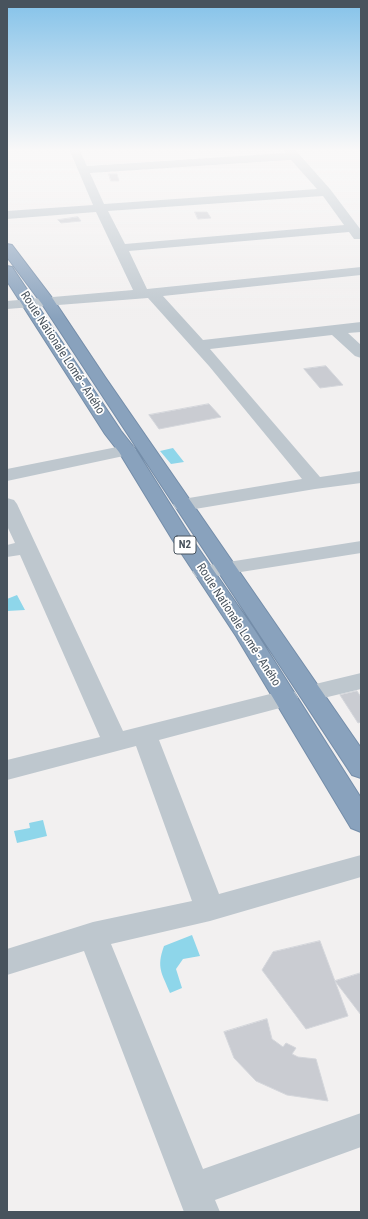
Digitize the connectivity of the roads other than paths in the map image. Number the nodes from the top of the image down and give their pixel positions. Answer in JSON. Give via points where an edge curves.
{"nodes":[{"id":1,"x":130,"y":206,"type":"edge"},
{"id":2,"x":336,"y":206,"type":"edge"},
{"id":3,"x":100,"y":208,"type":"junction"},
{"id":4,"x":7,"y":215,"type":"edge"},
{"id":5,"x":352,"y":228,"type":"junction"},
{"id":6,"x":361,"y":238,"type":"edge"},
{"id":7,"x":7,"y":248,"type":"edge"},
{"id":8,"x":121,"y":248,"type":"junction"},
{"id":9,"x":7,"y":270,"type":"edge"},
{"id":10,"x":361,"y":271,"type":"edge"},
{"id":11,"x":147,"y":294,"type":"junction"},
{"id":12,"x":39,"y":303,"type":"junction"},
{"id":13,"x":7,"y":305,"type":"edge"},
{"id":14,"x":361,"y":328,"type":"edge"},
{"id":15,"x":337,"y":331,"type":"junction"},
{"id":16,"x":200,"y":346,"type":"junction"},
{"id":17,"x":361,"y":353,"type":"edge"},
{"id":18,"x":127,"y":450,"type":"junction"},
{"id":19,"x":7,"y":475,"type":"edge"},
{"id":20,"x":361,"y":477,"type":"edge"},
{"id":21,"x":315,"y":483,"type":"junction"},
{"id":22,"x":7,"y":504,"type":"edge"},
{"id":23,"x":183,"y":505,"type":"junction"},
{"id":24,"x":361,"y":547,"type":"edge"},
{"id":25,"x":17,"y":549,"type":"edge"},
{"id":26,"x":226,"y":568,"type":"junction"},
{"id":27,"x":204,"y":572,"type":"junction"},
{"id":28,"x":361,"y":681,"type":"edge"},
{"id":29,"x":311,"y":693,"type":"junction"},
{"id":30,"x":286,"y":698,"type":"junction"},
{"id":31,"x":145,"y":735,"type":"junction"},
{"id":32,"x":115,"y":742,"type":"junction"},
{"id":33,"x":361,"y":768,"type":"edge"},
{"id":34,"x":7,"y":770,"type":"edge"},
{"id":35,"x":361,"y":821,"type":"edge"},
{"id":36,"x":361,"y":866,"type":"edge"},
{"id":37,"x":210,"y":909,"type":"junction"},
{"id":38,"x":94,"y":935,"type":"junction"},
{"id":39,"x":7,"y":962,"type":"edge"},
{"id":40,"x":361,"y":1130,"type":"edge"},
{"id":41,"x":198,"y":1201,"type":"edge"}],
"edges":[{"from":1,"to":3,"type":"street"},
{"from":2,"to":5,"type":"street"},
{"from":3,"to":4,"type":"street"},
{"from":3,"to":8,"type":"street"},
{"from":5,"to":6,"type":"street"},
{"from":5,"to":8,"type":"street"},
{"from":7,"to":12,"type":"highway","name":"Route Nationale Lomé - Aného","number":"N2"},
{"from":8,"to":11,"type":"street"},
{"from":9,"to":12,"type":"highway","name":"Route Nationale Lomé - Aného","number":"N2"},
{"from":10,"to":11,"type":"street"},
{"from":11,"to":12,"type":"street"},
{"from":11,"to":16,"type":"street"},
{"from":12,"to":13,"type":"street"},
{"from":12,"to":18,"type":"highway","name":"Route Nationale Lomé - Aného","number":"N2","via":[[114,434]]},
{"from":12,"to":23,"type":"highway","name":"Route Nationale Lomé - Aného","number":"N2"},
{"from":14,"to":15,"type":"street"},
{"from":15,"to":16,"type":"street"},
{"from":15,"to":17,"type":"street"},
{"from":16,"to":21,"type":"street"},
{"from":18,"to":19,"type":"street"},
{"from":18,"to":27,"type":"highway","name":"Route Nationale Lomé - Aného","number":"N2"},
{"from":20,"to":21,"type":"street"},
{"from":21,"to":23,"type":"street"},
{"from":22,"to":25,"type":"street"},
{"from":23,"to":26,"type":"highway","name":"Route Nationale Lomé - Aného","number":"N2"},
{"from":24,"to":26,"type":"street"},
{"from":25,"to":32,"type":"street"},
{"from":26,"to":27,"type":"street"},
{"from":26,"to":29,"type":"highway","name":"Route Nationale Lomé - Aného","number":"N2"},
{"from":27,"to":30,"type":"highway","name":"Route Nationale Lomé - Aného","number":"N2"},
{"from":28,"to":29,"type":"street"},
{"from":29,"to":33,"type":"highway","name":"Route Nationale Lomé - Aného","number":"N2"},
{"from":30,"to":31,"type":"street"},
{"from":30,"to":35,"type":"highway","name":"Route Nationale Lomé - Aného","number":"N2"},
{"from":31,"to":32,"type":"street"},
{"from":31,"to":37,"type":"street"},
{"from":32,"to":34,"type":"street"},
{"from":36,"to":37,"type":"street"},
{"from":37,"to":38,"type":"street"},
{"from":38,"to":39,"type":"street"},
{"from":38,"to":41,"type":"street"},
{"from":40,"to":41,"type":"street"}]}
